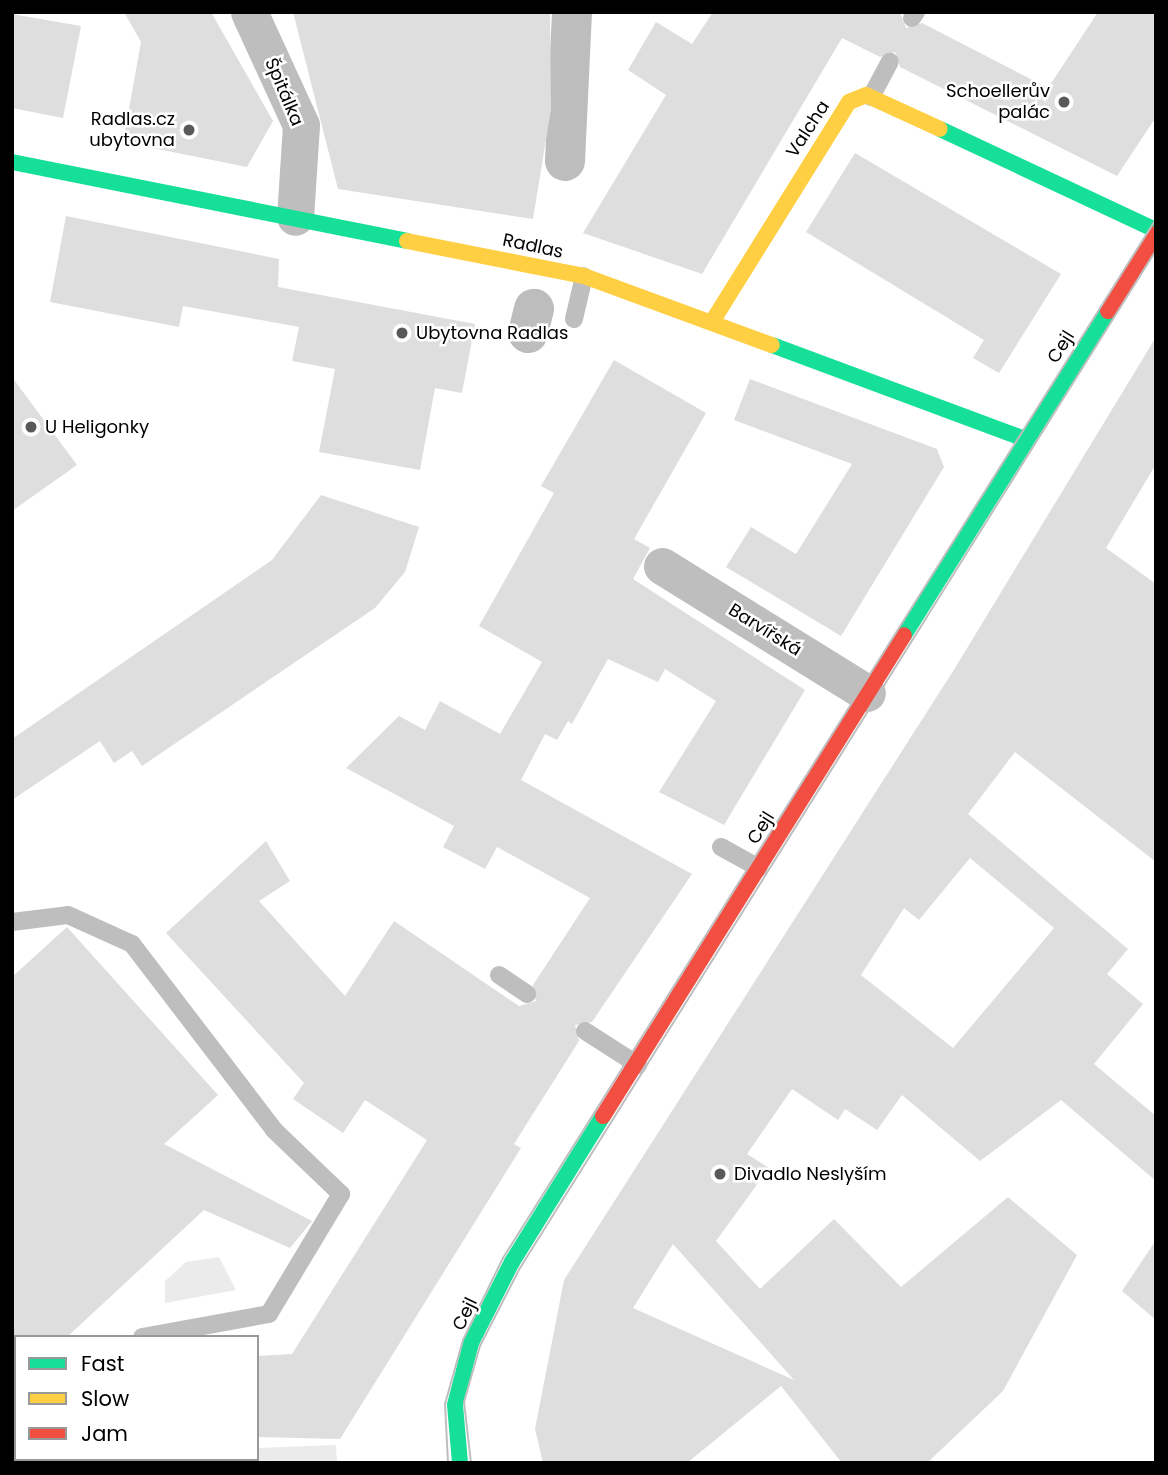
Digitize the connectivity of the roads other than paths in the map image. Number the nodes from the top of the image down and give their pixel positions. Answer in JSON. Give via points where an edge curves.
{"nodes":[{"id":1,"x":249,"y":12,"type":"edge"},
{"id":2,"x":890,"y":62,"type":"dead end"},
{"id":3,"x":871,"y":97,"type":"junction"},
{"id":4,"x":12,"y":162,"type":"edge"},
{"id":5,"x":295,"y":217,"type":"junction"},
{"id":6,"x":1156,"y":232,"type":"edge"},
{"id":7,"x":584,"y":276,"type":"junction"},
{"id":8,"x":574,"y":319,"type":"dead end"},
{"id":9,"x":712,"y":322,"type":"junction"},
{"id":10,"x":1025,"y":439,"type":"junction"},
{"id":11,"x":662,"y":566,"type":"dead end"},
{"id":12,"x":867,"y":693,"type":"junction"},
{"id":13,"x":721,"y":847,"type":"dead end"},
{"id":14,"x":759,"y":868,"type":"junction"},
{"id":15,"x":12,"y":922,"type":"edge"},
{"id":16,"x":499,"y":975,"type":"dead end"},
{"id":17,"x":527,"y":994,"type":"dead end"},
{"id":18,"x":586,"y":1031,"type":"dead end"},
{"id":19,"x":638,"y":1065,"type":"junction"},
{"id":20,"x":153,"y":1335,"type":"edge"},
{"id":21,"x":460,"y":1463,"type":"edge"}],
"edges":[{"from":1,"to":5,"type":"street","name":"Špitálka","via":[[301,125]]},
{"from":2,"to":3,"type":"lane"},
{"from":3,"to":6,"type":"street"},
{"from":3,"to":9,"type":"street","name":"Valcha","via":[[849,102]]},
{"from":4,"to":5,"type":"street","name":"Radlas"},
{"from":5,"to":7,"type":"street","name":"Radlas"},
{"from":6,"to":10,"type":"street","name":"Cejl"},
{"from":7,"to":8,"type":"lane"},
{"from":7,"to":9,"type":"street","name":"Radlas"},
{"from":9,"to":10,"type":"street","name":"Radlas"},
{"from":10,"to":12,"type":"street","name":"Cejl"},
{"from":11,"to":12,"type":"street","name":"Barvířská"},
{"from":12,"to":14,"type":"street","name":"Cejl"},
{"from":13,"to":14,"type":"lane"},
{"from":14,"to":19,"type":"street","name":"Cejl"},
{"from":15,"to":20,"type":"lane","via":[[68,915],[132,944],[274,1130],[341,1194],[270,1314]]},
{"from":16,"to":17,"type":"lane"},
{"from":18,"to":19,"type":"lane"},
{"from":19,"to":21,"type":"street","name":"Cejl","via":[[512,1262],[471,1343],[455,1405]]}]}
